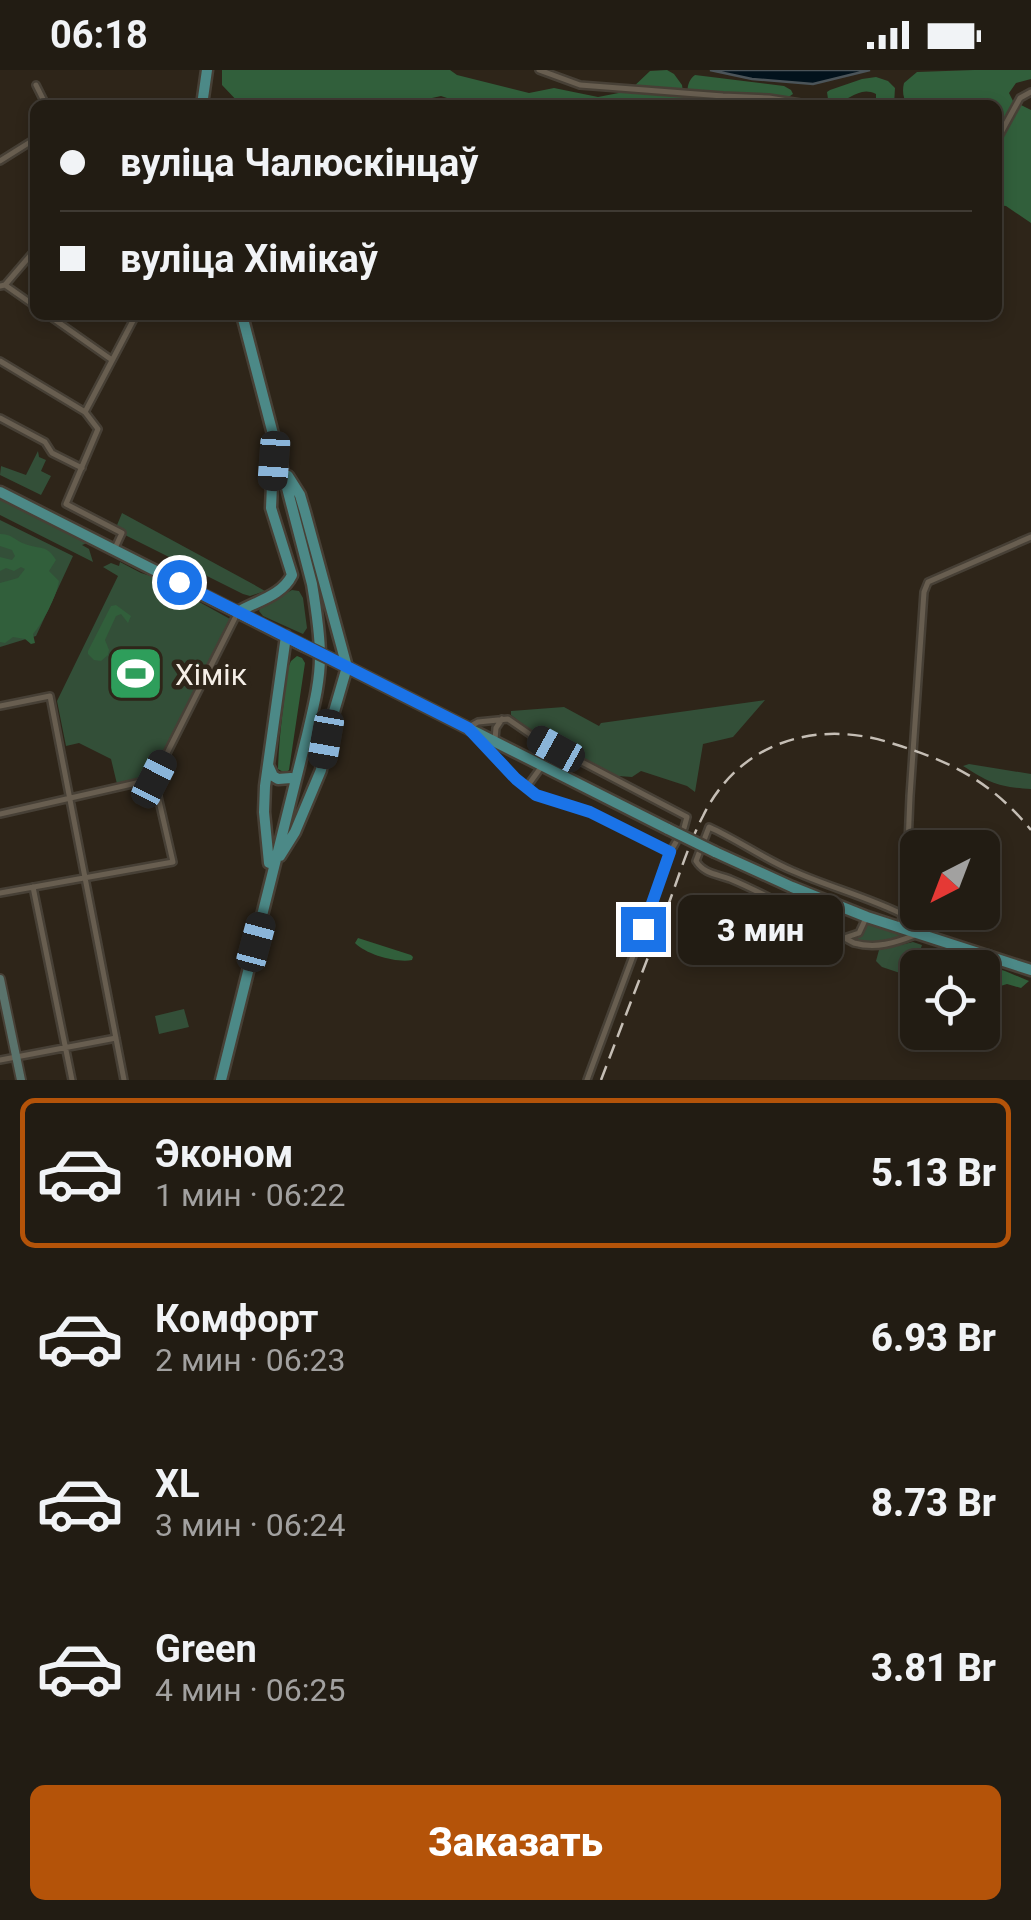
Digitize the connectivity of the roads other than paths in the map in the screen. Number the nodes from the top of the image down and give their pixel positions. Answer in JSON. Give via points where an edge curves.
{"nodes":[{"id":1,"x":204,"y":70,"type":"edge"},
{"id":2,"x":539,"y":70,"type":"edge"},
{"id":3,"x":36,"y":85,"type":"dead end"},
{"id":4,"x":1031,"y":92,"type":"edge"},
{"id":5,"x":44,"y":100,"type":"edge"},
{"id":6,"x":201,"y":100,"type":"edge"},
{"id":7,"x":782,"y":100,"type":"edge"},
{"id":8,"x":1002,"y":131,"type":"edge"},
{"id":9,"x":30,"y":142,"type":"edge"},
{"id":10,"x":0,"y":161,"type":"edge"},
{"id":11,"x":30,"y":255,"type":"edge"},
{"id":12,"x":2,"y":285,"type":"edge"},
{"id":13,"x":30,"y":303,"type":"edge"},
{"id":14,"x":55,"y":320,"type":"edge"},
{"id":15,"x":133,"y":320,"type":"edge"},
{"id":16,"x":240,"y":320,"type":"edge"},
{"id":17,"x":0,"y":360,"type":"edge"},
{"id":18,"x":112,"y":360,"type":"junction"},
{"id":19,"x":85,"y":412,"type":"junction"},
{"id":20,"x":0,"y":418,"type":"edge"},
{"id":21,"x":277,"y":461,"type":"junction"},
{"id":22,"x":82,"y":468,"type":"junction"},
{"id":23,"x":0,"y":492,"type":"edge"},
{"id":24,"x":1031,"y":536,"type":"edge"},
{"id":25,"x":114,"y":549,"type":"junction"},
{"id":26,"x":238,"y":612,"type":"junction"},
{"id":27,"x":286,"y":636,"type":"junction"},
{"id":28,"x":347,"y":667,"type":"junction"},
{"id":29,"x":0,"y":706,"type":"edge"},
{"id":30,"x":502,"y":718,"type":"junction"},
{"id":31,"x":468,"y":728,"type":"junction"},
{"id":32,"x":497,"y":742,"type":"junction"},
{"id":33,"x":268,"y":764,"type":"junction"},
{"id":34,"x":542,"y":766,"type":"junction"},
{"id":35,"x":293,"y":778,"type":"junction"},
{"id":36,"x":154,"y":779,"type":"junction"},
{"id":37,"x":315,"y":786,"type":"junction"},
{"id":38,"x":526,"y":788,"type":"junction"},
{"id":39,"x":69,"y":799,"type":"junction"},
{"id":40,"x":0,"y":814,"type":"edge"},
{"id":41,"x":684,"y":828,"type":"dead end"},
{"id":42,"x":909,"y":830,"type":"edge"},
{"id":43,"x":676,"y":842,"type":"dead end"},
{"id":44,"x":670,"y":852,"type":"junction"},
{"id":45,"x":272,"y":863,"type":"junction"},
{"id":46,"x":85,"y":877,"type":"junction"},
{"id":47,"x":33,"y":886,"type":"junction"},
{"id":48,"x":0,"y":894,"type":"edge"},
{"id":49,"x":900,"y":912,"type":"edge"},
{"id":50,"x":867,"y":917,"type":"junction"},
{"id":51,"x":900,"y":928,"type":"edge"},
{"id":52,"x":906,"y":930,"type":"edge"},
{"id":53,"x":918,"y":934,"type":"junction"},
{"id":54,"x":844,"y":938,"type":"junction"},
{"id":55,"x":1031,"y":970,"type":"edge"},
{"id":56,"x":0,"y":979,"type":"edge"},
{"id":57,"x":116,"y":1038,"type":"junction"},
{"id":58,"x":66,"y":1048,"type":"junction"},
{"id":59,"x":16,"y":1057,"type":"junction"},
{"id":60,"x":0,"y":1060,"type":"edge"},
{"id":61,"x":21,"y":1080,"type":"edge"},
{"id":62,"x":72,"y":1080,"type":"edge"},
{"id":63,"x":124,"y":1080,"type":"edge"},
{"id":64,"x":218,"y":1080,"type":"edge"},
{"id":65,"x":586,"y":1080,"type":"edge"}],
"edges":[{"from":1,"to":6,"type":"main road"},
{"from":2,"to":7,"type":"street","via":[[580,85]]},
{"from":3,"to":5,"type":"street"},
{"from":4,"to":8,"type":"street","via":[[1020,98]]},
{"from":9,"to":10,"type":"street"},
{"from":11,"to":12,"type":"street"},
{"from":12,"to":13,"type":"street"},
{"from":14,"to":18,"type":"street"},
{"from":15,"to":18,"type":"street"},
{"from":16,"to":21,"type":"main road"},
{"from":17,"to":19,"type":"street"},
{"from":18,"to":19,"type":"street"},
{"from":19,"to":22,"type":"street","via":[[98,429]]},
{"from":20,"to":22,"type":"street"},
{"from":21,"to":26,"type":"main road","via":[[271,508],[292,575],[280,591]]},
{"from":21,"to":28,"type":"main road","via":[[306,512]]},
{"from":21,"to":35,"type":"main road","via":[[318,627],[316,696]]},
{"from":22,"to":25,"type":"street","via":[[66,504],[122,533]]},
{"from":23,"to":25,"type":"main road"},
{"from":24,"to":42,"type":"street","via":[[928,582]]},
{"from":25,"to":26,"type":"main road"},
{"from":26,"to":27,"type":"main road"},
{"from":26,"to":36,"type":"street"},
{"from":27,"to":28,"type":"main road","bridge":true},
{"from":27,"to":33,"type":"main road"},
{"from":28,"to":31,"type":"main road"},
{"from":28,"to":37,"type":"main road"},
{"from":29,"to":39,"type":"street","via":[[50,696]]},
{"from":30,"to":31,"type":"street"},
{"from":30,"to":32,"type":"street"},
{"from":30,"to":41,"type":"street","via":[[687,817]]},
{"from":31,"to":32,"type":"main road"},
{"from":31,"to":38,"type":"street"},
{"from":32,"to":34,"type":"main road"},
{"from":33,"to":35,"type":"main road","via":[[278,779]]},
{"from":33,"to":45,"type":"main road","via":[[264,812]]},
{"from":34,"to":38,"type":"street"},
{"from":34,"to":50,"type":"main road","bridge":true,"via":[[715,852]]},
{"from":35,"to":37,"type":"main road","via":[[302,789]]},
{"from":35,"to":45,"type":"main road"},
{"from":36,"to":39,"type":"street"},
{"from":36,"to":46,"type":"street","via":[[174,862]]},
{"from":37,"to":45,"type":"main road"},
{"from":38,"to":44,"type":"street"},
{"from":39,"to":40,"type":"street"},
{"from":39,"to":46,"type":"street"},
{"from":43,"to":44,"type":"street"},
{"from":44,"to":65,"type":"street"},
{"from":45,"to":64,"type":"main road"},
{"from":46,"to":47,"type":"street"},
{"from":46,"to":57,"type":"street"},
{"from":47,"to":48,"type":"street"},
{"from":47,"to":58,"type":"street"},
{"from":49,"to":54,"type":"street","via":[[787,869],[709,827],[696,861],[702,870]]},
{"from":50,"to":51,"type":"main road"},
{"from":50,"to":54,"type":"street","via":[[858,933]]},
{"from":52,"to":53,"type":"main road"},
{"from":53,"to":54,"type":"street","via":[[878,946]]},
{"from":53,"to":55,"type":"main road"},
{"from":56,"to":59,"type":"main road"},
{"from":57,"to":58,"type":"street"},
{"from":57,"to":63,"type":"street"},
{"from":58,"to":59,"type":"street"},
{"from":58,"to":62,"type":"street"},
{"from":59,"to":60,"type":"street"},
{"from":59,"to":61,"type":"main road"}]}
